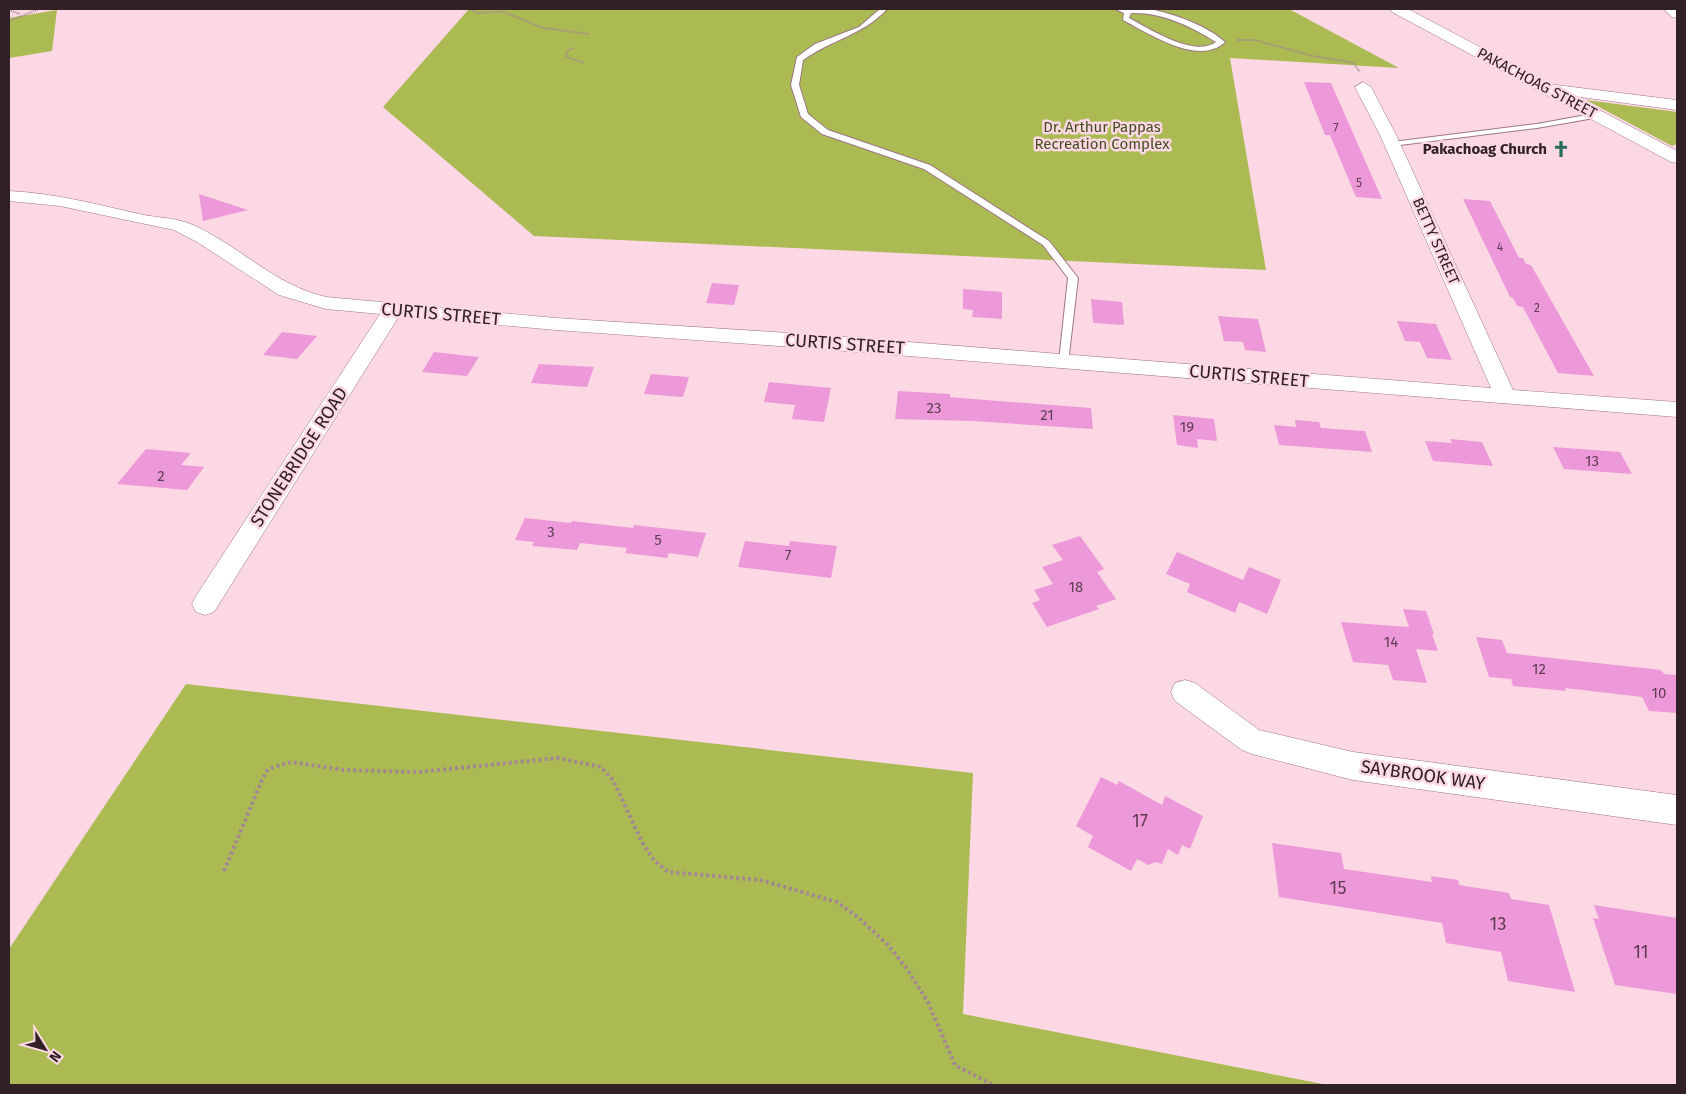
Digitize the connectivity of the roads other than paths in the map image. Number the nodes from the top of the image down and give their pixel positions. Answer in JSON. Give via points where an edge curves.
{"nodes":[{"id":1,"x":884,"y":9,"type":"edge"},
{"id":2,"x":1118,"y":9,"type":"edge"},
{"id":3,"x":1397,"y":9,"type":"edge"},
{"id":4,"x":1671,"y":9,"type":"edge"},
{"id":5,"x":1128,"y":12,"type":"junction"},
{"id":6,"x":1677,"y":14,"type":"edge"},
{"id":7,"x":1363,"y":87,"type":"road end"},
{"id":8,"x":1548,"y":89,"type":"junction"},
{"id":9,"x":1677,"y":105,"type":"edge"},
{"id":10,"x":1597,"y":115,"type":"junction"},
{"id":11,"x":1392,"y":144,"type":"junction"},
{"id":12,"x":1675,"y":155,"type":"edge"},
{"id":13,"x":9,"y":196,"type":"edge"},
{"id":14,"x":393,"y":310,"type":"junction"},
{"id":15,"x":1064,"y":361,"type":"junction"},
{"id":16,"x":1506,"y":397,"type":"junction"},
{"id":17,"x":1677,"y":410,"type":"edge"},
{"id":18,"x":205,"y":604,"type":"dead end"},
{"id":19,"x":1185,"y":692,"type":"dead end"},
{"id":20,"x":1677,"y":810,"type":"edge"}],
"edges":[{"from":1,"to":15,"type":"lane","via":[[861,28],[818,46],[800,59],[795,85],[804,115],[825,132],[927,167],[1046,243],[1073,278]]},
{"from":2,"to":5,"type":"lane"},
{"from":3,"to":8,"type":"street","name":"PAKACHOAG STREET"},
{"from":4,"to":6,"type":"street"},
{"from":5,"to":5,"type":"lane","via":[[1146,10],[1158,13],[1221,42],[1207,50],[1191,50],[1125,19]]},
{"from":7,"to":11,"type":"street","name":"BETTY STREET"},
{"from":8,"to":9,"type":"street"},
{"from":8,"to":10,"type":"street","name":"PAKACHOAG STREET"},
{"from":10,"to":11,"type":"lane"},
{"from":10,"to":12,"type":"street","name":"PAKACHOAG STREET"},
{"from":11,"to":16,"type":"street","name":"BETTY STREET"},
{"from":13,"to":14,"type":"street","name":"CURTIS STREET","via":[[36,198],[185,228],[280,290],[326,303]]},
{"from":14,"to":15,"type":"street","name":"CURTIS STREET"},
{"from":14,"to":18,"type":"street","name":"STONEBRIDGE ROAD"},
{"from":15,"to":16,"type":"street","name":"CURTIS STREET"},
{"from":16,"to":17,"type":"street","name":"CURTIS STREET"},
{"from":19,"to":20,"type":"street","name":"SAYBROOK WAY","via":[[1252,741],[1353,766]]}]}
